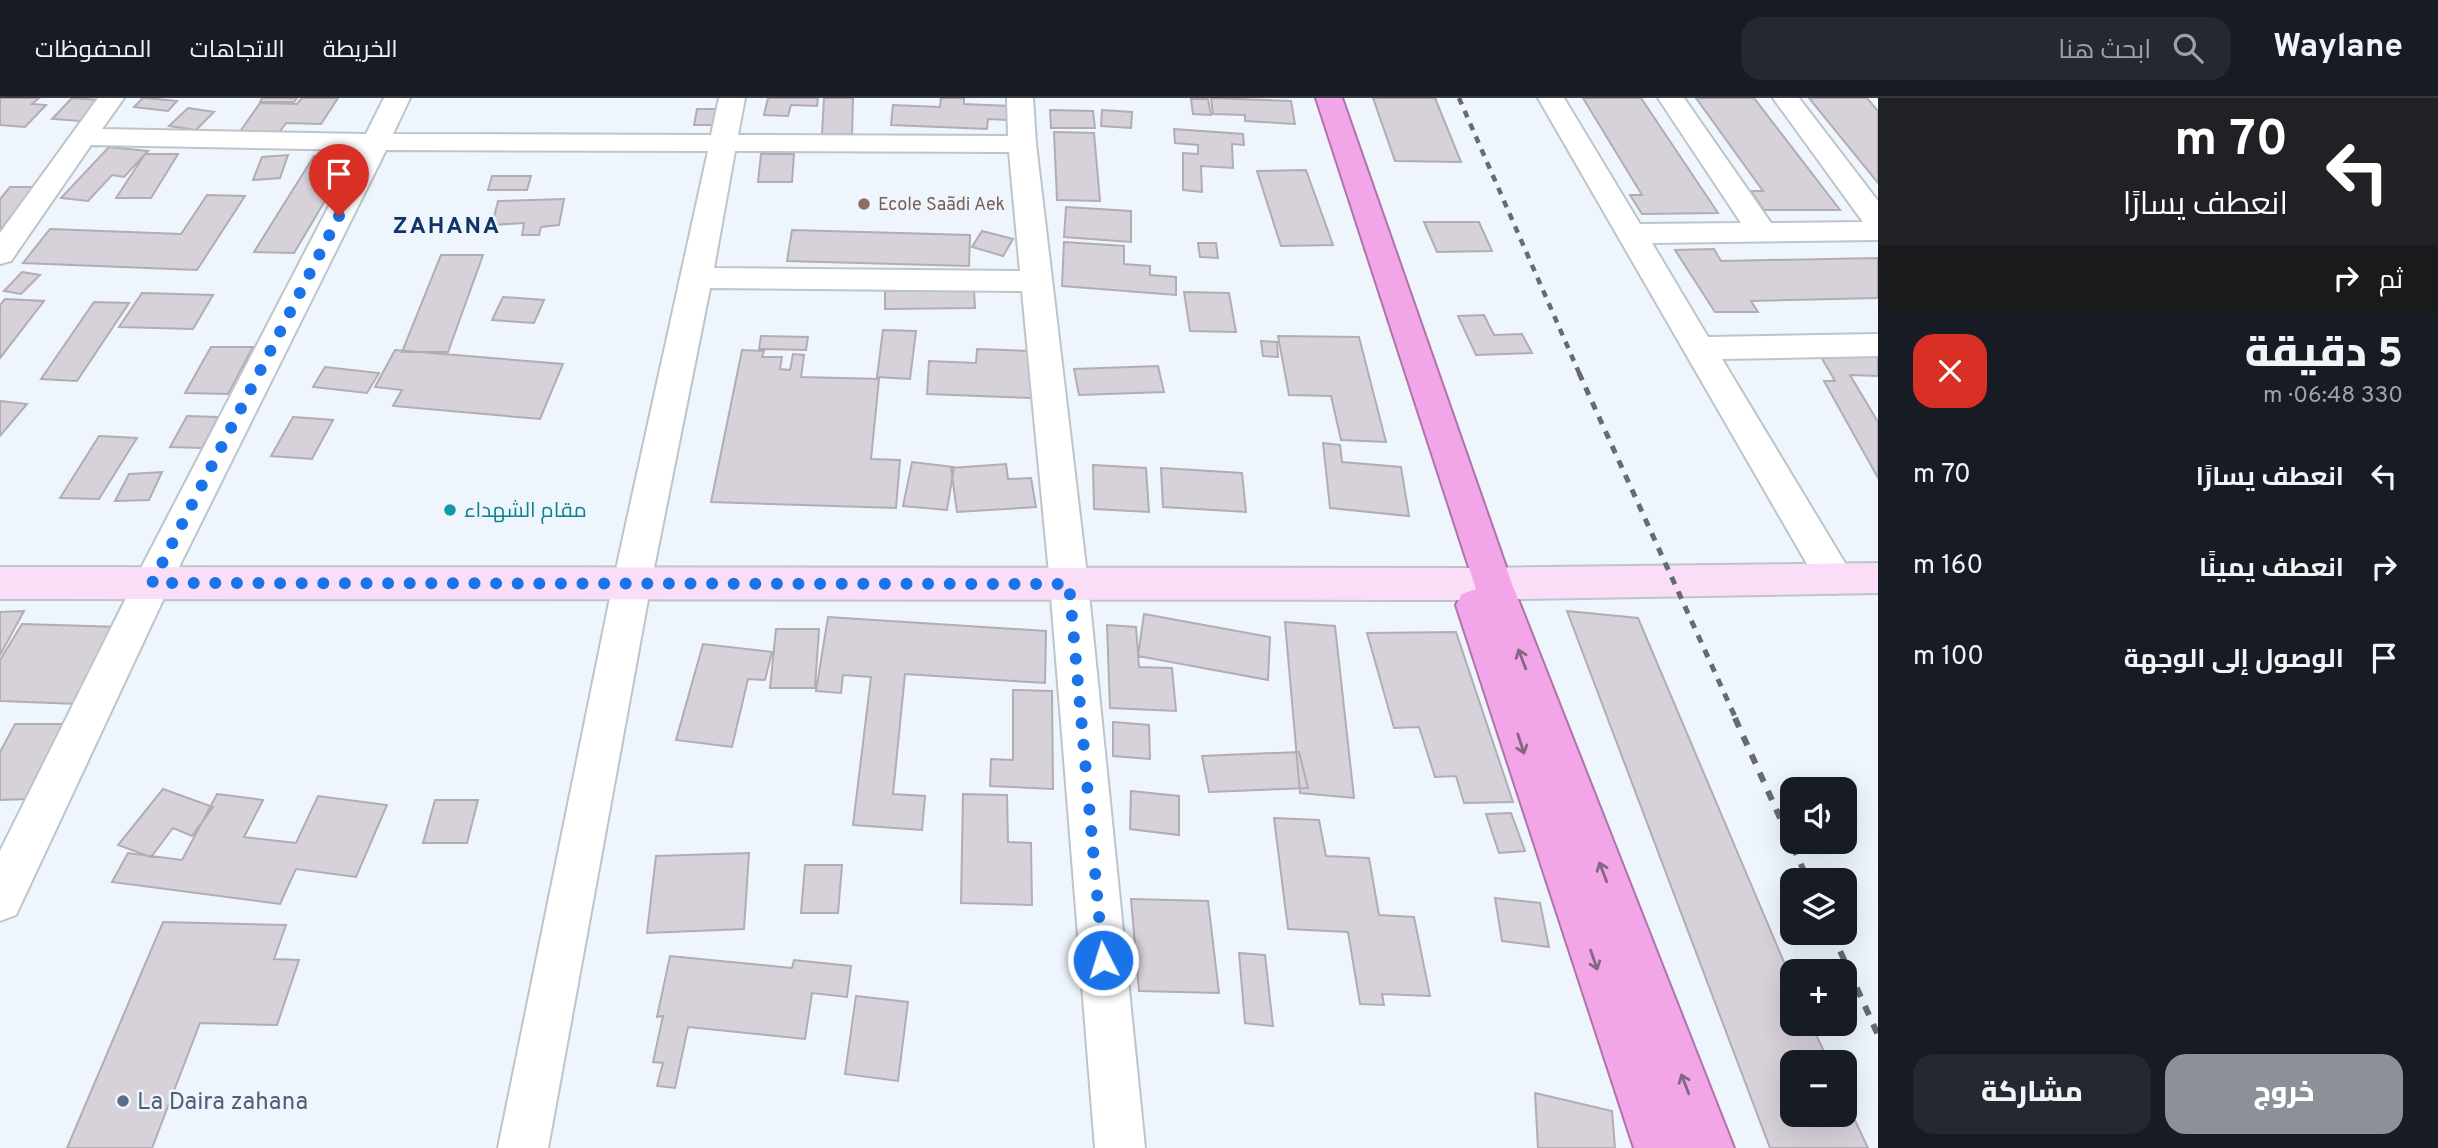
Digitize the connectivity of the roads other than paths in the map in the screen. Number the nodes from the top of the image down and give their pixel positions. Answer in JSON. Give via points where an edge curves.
{"nodes":[{"id":1,"x":111,"y":98,"type":"edge"},
{"id":2,"x":397,"y":98,"type":"edge"},
{"id":3,"x":732,"y":98,"type":"edge"},
{"id":4,"x":1020,"y":98,"type":"edge"},
{"id":5,"x":1308,"y":98,"type":"edge"},
{"id":6,"x":1329,"y":98,"type":"edge"},
{"id":7,"x":1551,"y":98,"type":"edge"},
{"id":8,"x":1671,"y":98,"type":"edge"},
{"id":9,"x":1786,"y":98,"type":"edge"},
{"id":10,"x":83,"y":137,"type":"junction"},
{"id":11,"x":376,"y":142,"type":"junction"},
{"id":12,"x":724,"y":143,"type":"junction"},
{"id":13,"x":1022,"y":144,"type":"junction"},
{"id":14,"x":1878,"y":221,"type":"edge"},
{"id":15,"x":1878,"y":231,"type":"edge"},
{"id":16,"x":1762,"y":232,"type":"junction"},
{"id":17,"x":1632,"y":234,"type":"junction"},
{"id":18,"x":0,"y":254,"type":"edge"},
{"id":19,"x":697,"y":278,"type":"junction"},
{"id":20,"x":1038,"y":281,"type":"junction"},
{"id":21,"x":1878,"y":345,"type":"edge"},
{"id":22,"x":1699,"y":348,"type":"junction"},
{"id":23,"x":1878,"y":578,"type":"edge"},
{"id":24,"x":1835,"y":579,"type":"junction"},
{"id":25,"x":0,"y":583,"type":"edge"},
{"id":26,"x":152,"y":583,"type":"junction"},
{"id":27,"x":632,"y":583,"type":"junction"},
{"id":28,"x":1069,"y":584,"type":"junction"},
{"id":29,"x":1481,"y":584,"type":"junction"},
{"id":30,"x":0,"y":899,"type":"edge"},
{"id":31,"x":523,"y":1148,"type":"edge"},
{"id":32,"x":1120,"y":1148,"type":"edge"},
{"id":33,"x":1660,"y":1148,"type":"edge"},
{"id":34,"x":1709,"y":1148,"type":"edge"}],
"edges":[{"from":1,"to":10,"type":"street"},
{"from":2,"to":11,"type":"street"},
{"from":3,"to":12,"type":"street"},
{"from":4,"to":13,"type":"street"},
{"from":5,"to":29,"type":"highway","via":[[1417,419]]},
{"from":6,"to":29,"type":"highway"},
{"from":7,"to":17,"type":"street"},
{"from":8,"to":16,"type":"street"},
{"from":9,"to":14,"type":"street"},
{"from":10,"to":11,"type":"street"},
{"from":10,"to":18,"type":"street"},
{"from":11,"to":12,"type":"street"},
{"from":11,"to":26,"type":"street"},
{"from":12,"to":13,"type":"street"},
{"from":12,"to":19,"type":"street"},
{"from":13,"to":20,"type":"street"},
{"from":15,"to":16,"type":"street"},
{"from":16,"to":17,"type":"street"},
{"from":17,"to":22,"type":"street"},
{"from":19,"to":20,"type":"street"},
{"from":19,"to":27,"type":"street"},
{"from":20,"to":28,"type":"street"},
{"from":21,"to":22,"type":"street"},
{"from":22,"to":24,"type":"street"},
{"from":23,"to":24,"type":"main road"},
{"from":24,"to":29,"type":"main road"},
{"from":25,"to":26,"type":"main road"},
{"from":26,"to":27,"type":"main road"},
{"from":26,"to":30,"type":"street"},
{"from":27,"to":28,"type":"main road"},
{"from":27,"to":31,"type":"street"},
{"from":28,"to":29,"type":"main road"},
{"from":28,"to":32,"type":"street"},
{"from":29,"to":33,"type":"highway","one_way":true,"via":[[1561,865]]},
{"from":34,"to":29,"type":"highway","one_way":true}]}
